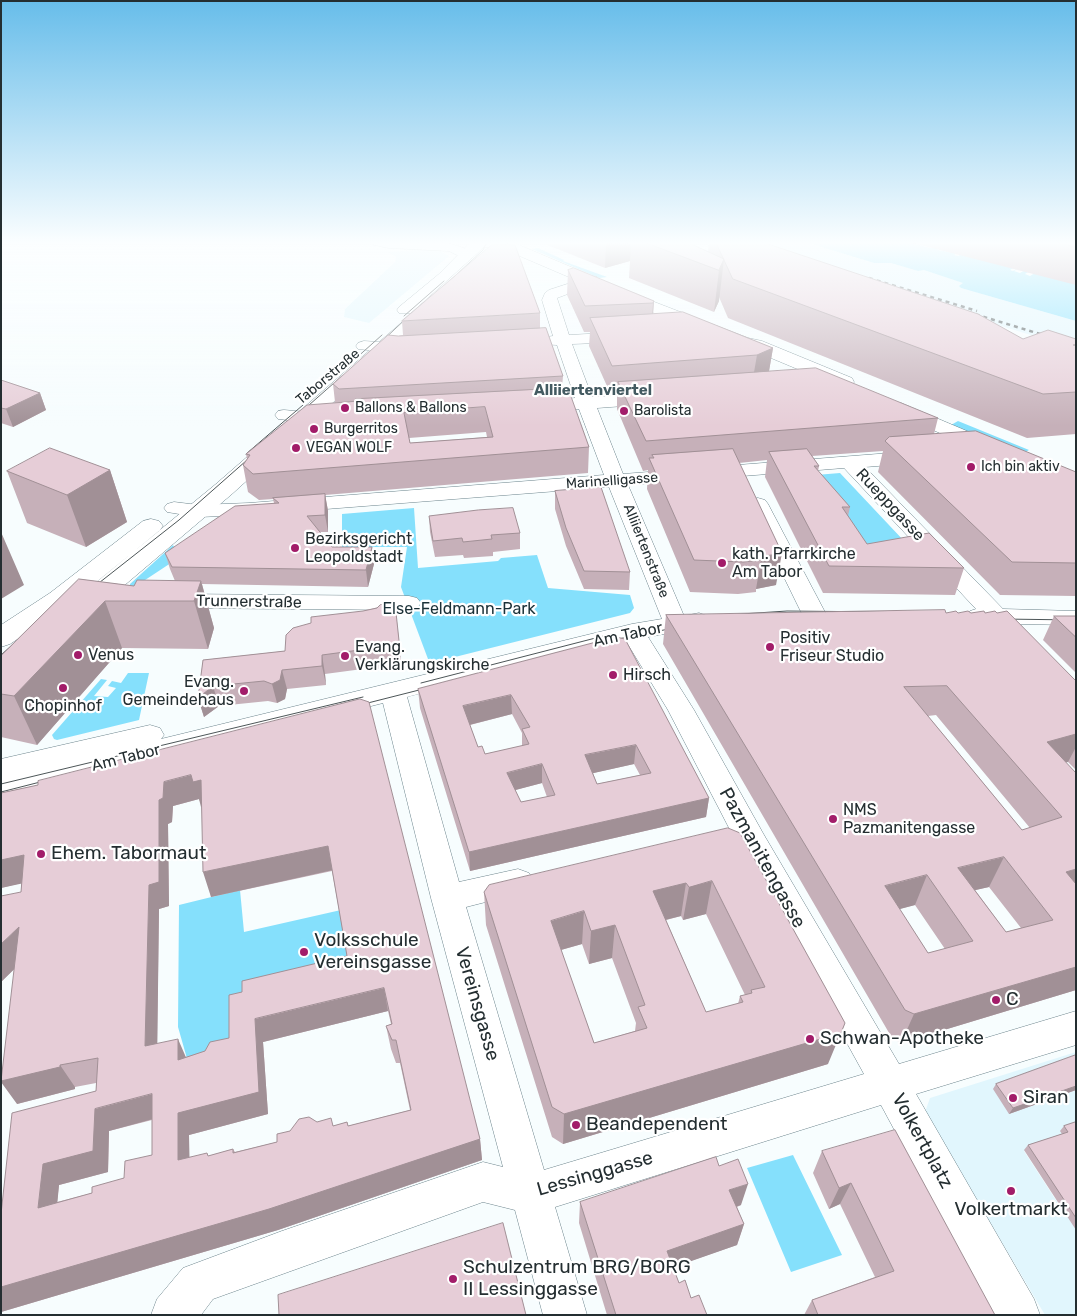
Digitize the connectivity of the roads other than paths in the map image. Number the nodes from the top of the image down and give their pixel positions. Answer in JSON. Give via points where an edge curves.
{"nodes":[{"id":1,"x":418,"y":303,"type":"edge"},
{"id":2,"x":431,"y":303,"type":"edge"},
{"id":3,"x":551,"y":303,"type":"edge"},
{"id":4,"x":623,"y":303,"type":"edge"},
{"id":5,"x":639,"y":303,"type":"edge"},
{"id":6,"x":698,"y":325,"type":"junction"},
{"id":7,"x":678,"y":332,"type":"junction"},
{"id":8,"x":636,"y":336,"type":"edge"},
{"id":9,"x":562,"y":341,"type":"junction"},
{"id":10,"x":535,"y":342,"type":"edge"},
{"id":11,"x":373,"y":347,"type":"junction"},
{"id":12,"x":419,"y":349,"type":"edge"},
{"id":13,"x":744,"y":351,"type":"junction"},
{"id":14,"x":664,"y":398,"type":"edge"},
{"id":15,"x":587,"y":404,"type":"junction"},
{"id":16,"x":518,"y":408,"type":"edge"},
{"id":17,"x":889,"y":412,"type":"edge"},
{"id":18,"x":284,"y":415,"type":"junction"},
{"id":19,"x":305,"y":418,"type":"junction"},
{"id":20,"x":342,"y":418,"type":"edge"},
{"id":21,"x":952,"y":449,"type":"junction"},
{"id":22,"x":997,"y":459,"type":"edge"},
{"id":23,"x":849,"y":462,"type":"junction"},
{"id":24,"x":740,"y":471,"type":"junction"},
{"id":25,"x":617,"y":481,"type":"junction"},
{"id":26,"x":224,"y":489,"type":"junction"},
{"id":27,"x":174,"y":508,"type":"junction"},
{"id":28,"x":248,"y":508,"type":"junction"},
{"id":29,"x":198,"y":511,"type":"junction"},
{"id":30,"x":59,"y":600,"type":"junction"},
{"id":31,"x":91,"y":600,"type":"junction"},
{"id":32,"x":121,"y":601,"type":"edge"},
{"id":33,"x":151,"y":601,"type":"edge"},
{"id":34,"x":409,"y":603,"type":"dead end"},
{"id":35,"x":785,"y":614,"type":"edge"},
{"id":36,"x":957,"y":616,"type":"edge"},
{"id":37,"x":1005,"y":617,"type":"junction"},
{"id":38,"x":1076,"y":618,"type":"edge"},
{"id":39,"x":718,"y":619,"type":"edge"},
{"id":40,"x":1076,"y":622,"type":"edge"},
{"id":41,"x":70,"y":624,"type":"edge"},
{"id":42,"x":676,"y":624,"type":"junction"},
{"id":43,"x":632,"y":632,"type":"junction"},
{"id":44,"x":1,"y":638,"type":"edge"},
{"id":45,"x":1021,"y":641,"type":"edge"},
{"id":46,"x":393,"y":692,"type":"junction"},
{"id":47,"x":250,"y":727,"type":"junction"},
{"id":48,"x":1,"y":769,"type":"edge"},
{"id":49,"x":1,"y":789,"type":"edge"},
{"id":50,"x":547,"y":875,"type":"edge"},
{"id":51,"x":447,"y":898,"type":"junction"},
{"id":52,"x":1076,"y":1028,"type":"edge"},
{"id":53,"x":891,"y":1084,"type":"junction"},
{"id":54,"x":531,"y":1194,"type":"junction"},
{"id":55,"x":173,"y":1315,"type":"edge"},
{"id":56,"x":565,"y":1315,"type":"edge"},
{"id":57,"x":1018,"y":1315,"type":"edge"}],
"edges":[{"from":1,"to":11,"type":"main road","name":"Taborstraße"},
{"from":2,"to":11,"type":"main road","name":"Taborstraße"},
{"from":3,"to":9,"type":"street","name":"Alliiertenstraße"},
{"from":4,"to":7,"type":"street"},
{"from":5,"to":6,"type":"main road"},
{"from":6,"to":7,"type":"street"},
{"from":6,"to":13,"type":"main road"},
{"from":7,"to":13,"type":"street"},
{"from":8,"to":9,"type":"street"},
{"from":9,"to":10,"type":"street"},
{"from":9,"to":15,"type":"street","name":"Alliiertenstraße"},
{"from":11,"to":12,"type":"street"},
{"from":11,"to":18,"type":"main road","name":"Taborstraße"},
{"from":11,"to":19,"type":"main road","name":"Taborstraße"},
{"from":13,"to":13,"type":"main road","via":[[756,345],[859,391],[817,384],[748,348]]},
{"from":14,"to":15,"type":"street"},
{"from":15,"to":16,"type":"street"},
{"from":15,"to":25,"type":"street","name":"Alliiertenstraße"},
{"from":17,"to":21,"type":"main road"},
{"from":18,"to":19,"type":"street"},
{"from":18,"to":27,"type":"main road","name":"Taborstraße"},
{"from":19,"to":20,"type":"street"},
{"from":19,"to":26,"type":"main road","name":"Taborstraße"},
{"from":21,"to":22,"type":"main road"},
{"from":21,"to":23,"type":"street","name":"Marinelligasse"},
{"from":23,"to":24,"type":"street","name":"Marinelligasse"},
{"from":23,"to":37,"type":"street","name":"Rueppgasse"},
{"from":24,"to":25,"type":"street","name":"Marinelligasse"},
{"from":24,"to":35,"type":"street","via":[[823,614]]},
{"from":25,"to":28,"type":"street","name":"Marinelligasse"},
{"from":25,"to":42,"type":"street","name":"Alliiertenstraße"},
{"from":26,"to":28,"type":"street"},
{"from":26,"to":29,"type":"main road","name":"Taborstraße"},
{"from":27,"to":29,"type":"street"},
{"from":27,"to":30,"type":"main road","name":"Taborstraße"},
{"from":28,"to":29,"type":"street","name":"Marinelligasse"},
{"from":29,"to":31,"type":"main road","name":"Taborstraße"},
{"from":30,"to":31,"type":"street"},
{"from":30,"to":44,"type":"main road","name":"Taborstraße"},
{"from":31,"to":32,"type":"street"},
{"from":31,"to":41,"type":"main road","name":"Taborstraße"},
{"from":33,"to":34,"type":"street","name":"Trunnerstraße"},
{"from":36,"to":37,"type":"street"},
{"from":37,"to":38,"type":"street"},
{"from":37,"to":40,"type":"street"},
{"from":37,"to":45,"type":"street","name":"Rueppgasse"},
{"from":39,"to":42,"type":"street","name":"Am Tabor"},
{"from":42,"to":43,"type":"street","name":"Am Tabor"},
{"from":43,"to":46,"type":"street","name":"Am Tabor"},
{"from":43,"to":53,"type":"street","name":"Pazmanitengasse","via":[[674,698],[731,832]]},
{"from":46,"to":47,"type":"street","name":"Am Tabor"},
{"from":46,"to":51,"type":"street","name":"Vereinsgasse"},
{"from":47,"to":48,"type":"street","name":"Am Tabor","via":[[161,733]]},
{"from":47,"to":49,"type":"street","name":"Am Tabor"},
{"from":50,"to":51,"type":"street"},
{"from":51,"to":54,"type":"street","name":"Vereinsgasse"},
{"from":52,"to":53,"type":"street","name":"Volkertplatz"},
{"from":53,"to":54,"type":"street","name":"Lessinggasse"},
{"from":53,"to":57,"type":"street","name":"Volkertplatz"},
{"from":54,"to":55,"type":"street","name":"Lessinggasse","via":[[483,1182],[198,1283]]},
{"from":54,"to":56,"type":"street","name":"Vereinsgasse"}]}
